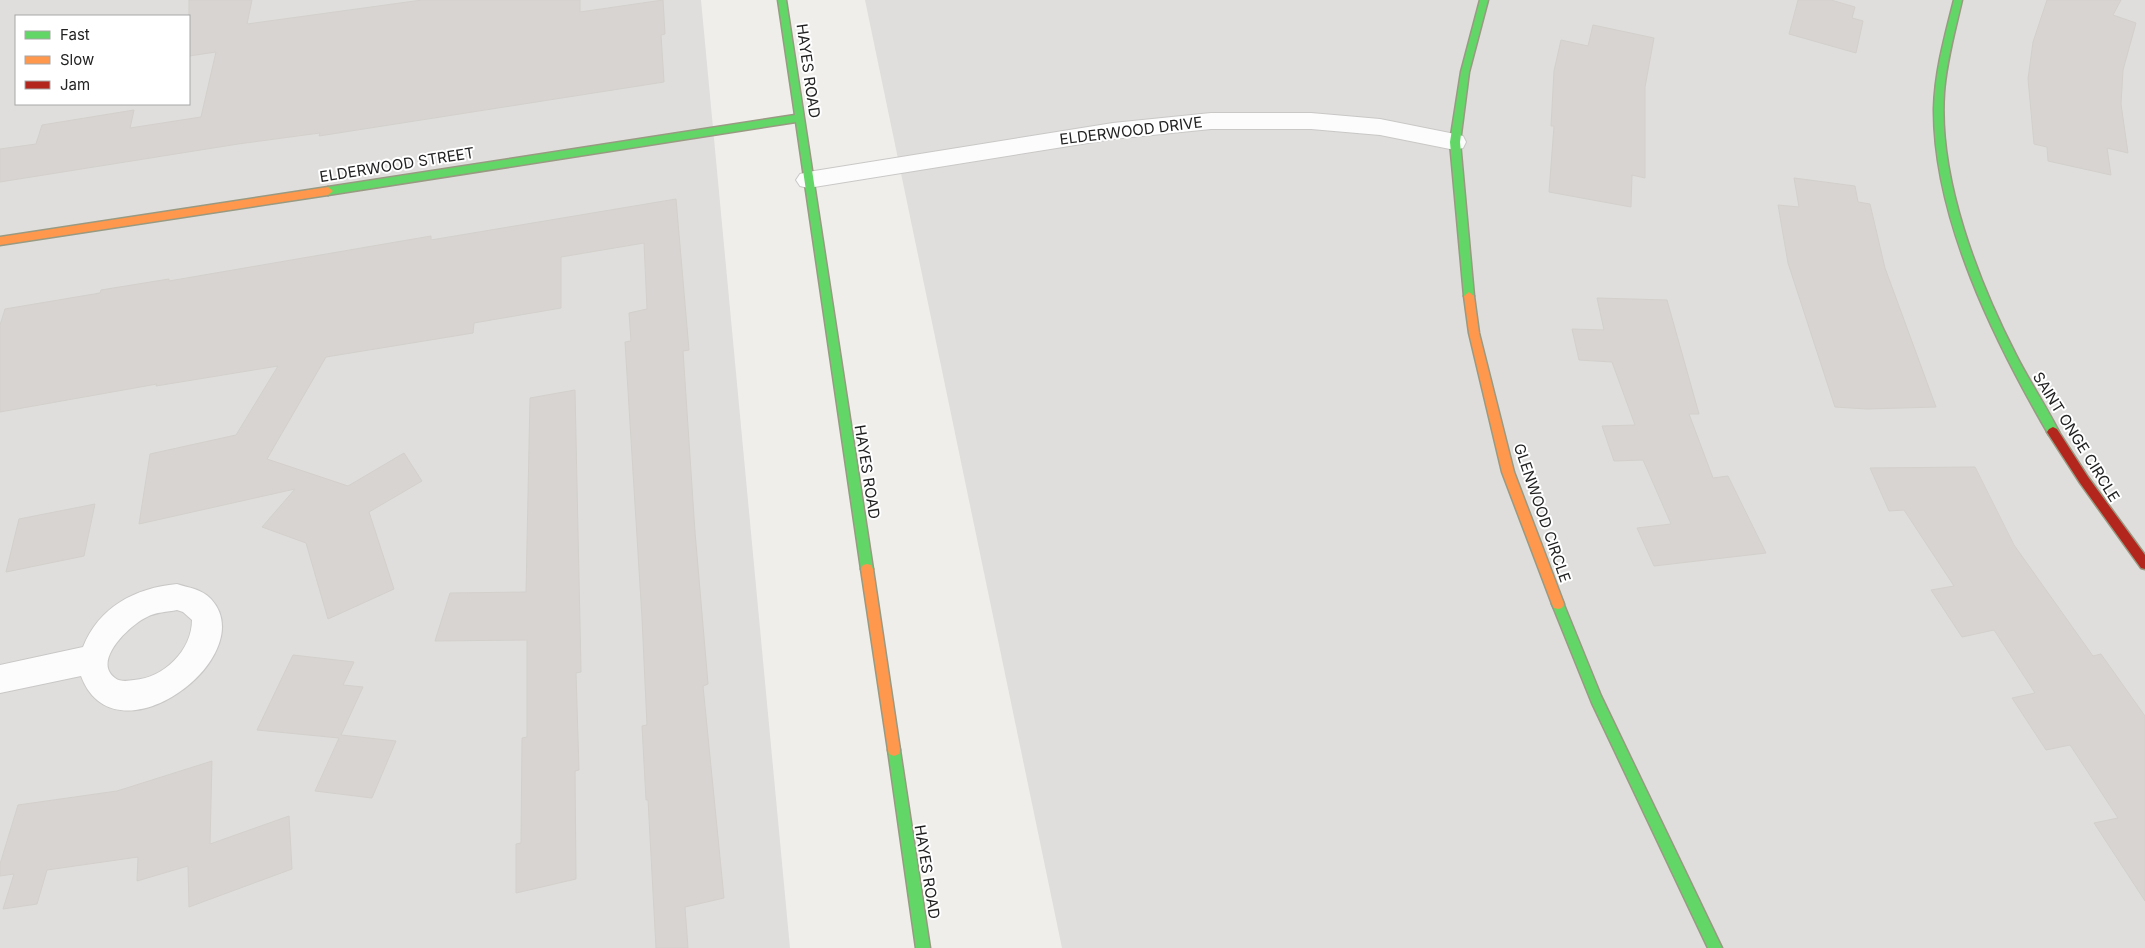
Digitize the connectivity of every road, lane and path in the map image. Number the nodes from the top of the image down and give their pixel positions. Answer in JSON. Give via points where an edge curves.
{"nodes":[{"id":1,"x":782,"y":0,"type":"edge"},
{"id":2,"x":1484,"y":0,"type":"edge"},
{"id":3,"x":1958,"y":0,"type":"edge"},
{"id":4,"x":799,"y":118,"type":"junction"},
{"id":5,"x":1455,"y":142,"type":"junction"},
{"id":6,"x":808,"y":180,"type":"junction"},
{"id":7,"x":0,"y":241,"type":"edge"},
{"id":8,"x":2145,"y":564,"type":"edge"},
{"id":9,"x":94,"y":659,"type":"dead end"},
{"id":10,"x":0,"y":679,"type":"edge"},
{"id":11,"x":923,"y":948,"type":"edge"},
{"id":12,"x":1715,"y":948,"type":"edge"}],
"edges":[{"from":1,"to":4,"type":"street","name":"HAYES ROAD"},
{"from":2,"to":5,"type":"street","name":"GLENWOOD CIRCLE","via":[[1465,72]]},
{"from":3,"to":8,"type":"street","name":"SAINT ONGE CIRCLE","via":[[1940,78],[1940,130],[1945,176],[1958,231],[2000,338],[2036,408]]},
{"from":4,"to":6,"type":"street","name":"HAYES ROAD"},
{"from":4,"to":7,"type":"street","name":"ELDERWOOD STREET"},
{"from":5,"to":6,"type":"street","name":"ELDERWOOD DRIVE","via":[[1380,127],[1286,120],[1211,121],[1112,131]]},
{"from":5,"to":12,"type":"street","name":"GLENWOOD CIRCLE","via":[[1474,333],[1508,472],[1596,699]]},
{"from":6,"to":11,"type":"street","name":"HAYES ROAD"},
{"from":9,"to":10,"type":"street"}]}
